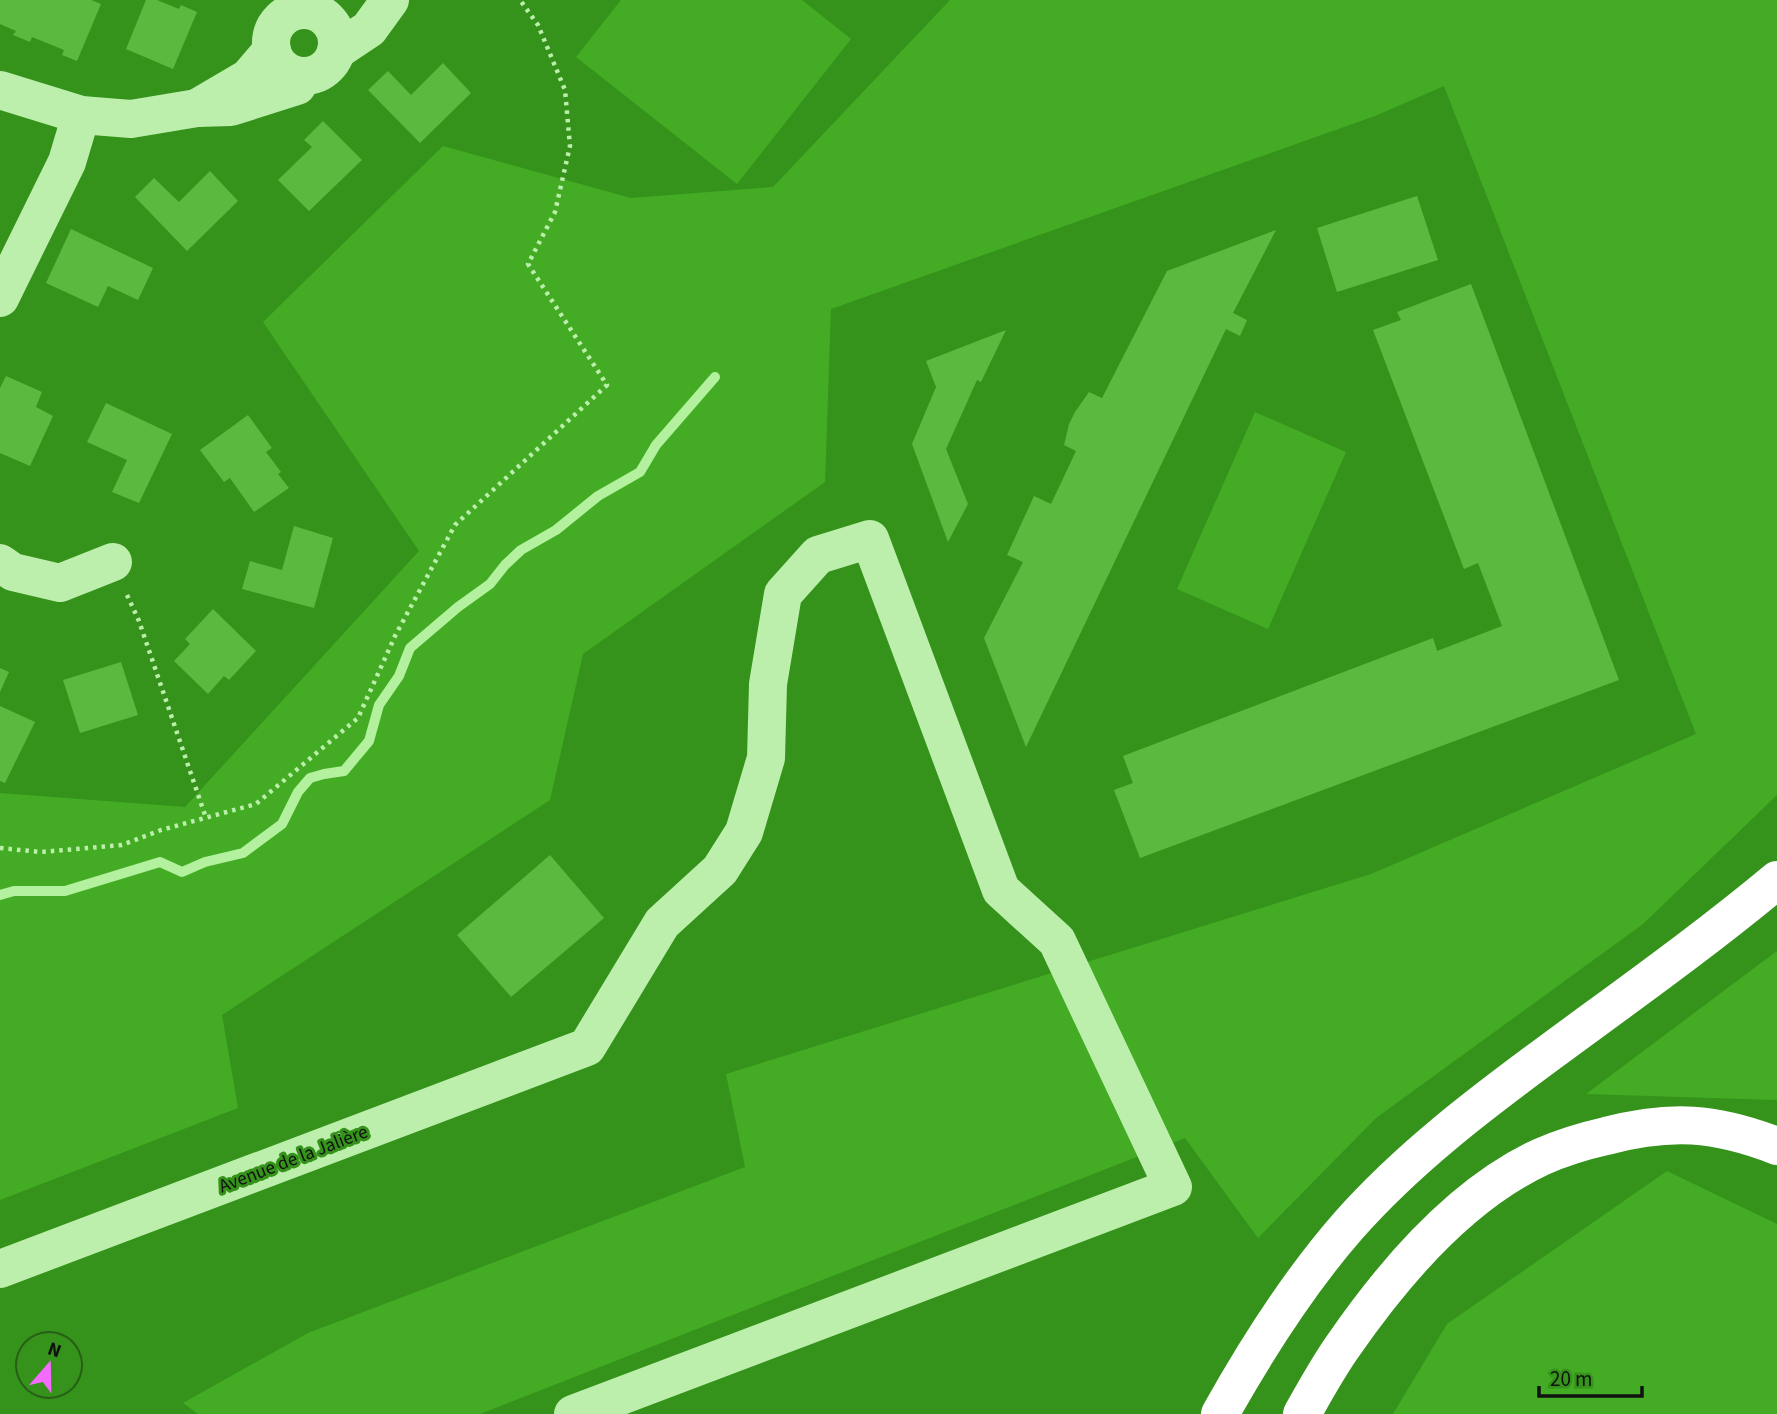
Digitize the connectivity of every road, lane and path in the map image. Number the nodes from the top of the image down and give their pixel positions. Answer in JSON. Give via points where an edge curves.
{"nodes":[{"id":1,"x":390,"y":0,"type":"edge"},
{"id":2,"x":520,"y":0,"type":"edge"},
{"id":3,"x":279,"y":7,"type":"edge"},
{"id":4,"x":337,"y":22,"type":"edge"},
{"id":5,"x":272,"y":50,"type":"junction"},
{"id":6,"x":303,"y":76,"type":"junction"},
{"id":7,"x":0,"y":90,"type":"edge"},
{"id":8,"x":197,"y":108,"type":"junction"},
{"id":9,"x":81,"y":115,"type":"junction"},
{"id":10,"x":0,"y":298,"type":"edge"},
{"id":11,"x":113,"y":562,"type":"joint"},
{"id":12,"x":0,"y":563,"type":"edge"},
{"id":13,"x":206,"y":818,"type":"junction"},
{"id":14,"x":0,"y":848,"type":"edge"},
{"id":15,"x":1777,"y":880,"type":"edge"},
{"id":16,"x":1777,"y":1146,"type":"edge"},
{"id":17,"x":0,"y":1269,"type":"edge"},
{"id":18,"x":573,"y":1414,"type":"edge"},
{"id":19,"x":1220,"y":1414,"type":"edge"},
{"id":20,"x":1302,"y":1414,"type":"edge"}],
"edges":[{"from":1,"to":4,"type":"street","via":[[369,29]]},
{"from":2,"to":13,"type":"path","via":[[538,25],[565,90],[570,146],[555,212],[528,264],[607,385],[455,525],[395,636],[358,718],[256,804]]},
{"from":3,"to":4,"type":"street","via":[[306,10]]},
{"from":3,"to":5,"type":"street"},
{"from":4,"to":6,"type":"street","via":[[332,61]]},
{"from":5,"to":6,"type":"street","via":[[283,68]]},
{"from":5,"to":8,"type":"street","via":[[248,78]]},
{"from":6,"to":8,"type":"street","via":[[298,86],[231,107]]},
{"from":7,"to":9,"type":"street"},
{"from":8,"to":9,"type":"street","via":[[131,119]]},
{"from":9,"to":10,"type":"street","via":[[67,162]]},
{"from":11,"to":12,"type":"street","via":[[60,583],[13,572]]},
{"from":11,"to":13,"type":"path"},
{"from":13,"to":14,"type":"path","via":[[122,845],[41,852]]},
{"from":15,"to":19,"type":"highway","via":[[1693,948],[1472,1110],[1371,1201],[1324,1254],[1284,1310]]},
{"from":16,"to":20,"type":"highway","via":[[1706,1125],[1661,1125],[1583,1142],[1540,1158],[1477,1197],[1413,1257],[1342,1347]]},
{"from":17,"to":18,"type":"street","name":"Avenue de la Jalière","via":[[587,1047],[662,923],[720,870],[744,832],[766,758],[768,684],[783,594],[818,555],[870,539],[1001,890],[1057,941],[1173,1187]]}]}
